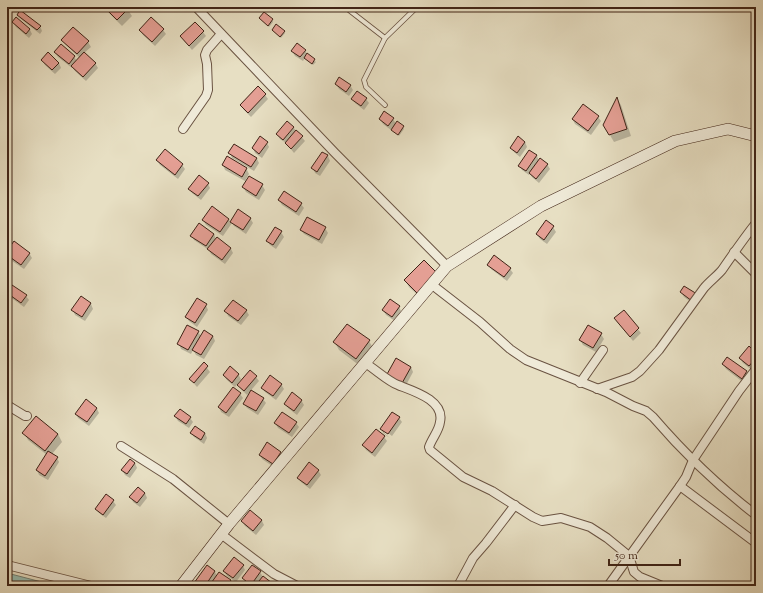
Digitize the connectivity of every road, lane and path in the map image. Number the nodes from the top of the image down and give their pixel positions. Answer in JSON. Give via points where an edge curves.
{"nodes":[{"id":1,"x":196,"y":7,"type":"edge"},
{"id":2,"x":345,"y":7,"type":"edge"},
{"id":3,"x":417,"y":7,"type":"edge"},
{"id":4,"x":221,"y":34,"type":"junction"},
{"id":5,"x":385,"y":38,"type":"junction"},
{"id":6,"x":385,"y":106,"type":"dead end"},
{"id":7,"x":183,"y":129,"type":"dead end"},
{"id":8,"x":756,"y":136,"type":"edge"},
{"id":9,"x":756,"y":224,"type":"edge"},
{"id":10,"x":734,"y":252,"type":"junction"},
{"id":11,"x":447,"y":266,"type":"junction"},
{"id":12,"x":756,"y":274,"type":"edge"},
{"id":13,"x":431,"y":284,"type":"junction"},
{"id":14,"x":602,"y":350,"type":"dead end"},
{"id":15,"x":365,"y":363,"type":"junction"},
{"id":16,"x":756,"y":368,"type":"edge"},
{"id":17,"x":580,"y":383,"type":"junction"},
{"id":18,"x":597,"y":389,"type":"junction"},
{"id":19,"x":7,"y":405,"type":"edge"},
{"id":20,"x":27,"y":416,"type":"dead end"},
{"id":21,"x":121,"y":446,"type":"dead end"},
{"id":22,"x":693,"y":460,"type":"junction"},
{"id":23,"x":680,"y":486,"type":"junction"},
{"id":24,"x":515,"y":506,"type":"junction"},
{"id":25,"x":756,"y":515,"type":"edge"},
{"id":26,"x":229,"y":524,"type":"junction"},
{"id":27,"x":221,"y":534,"type":"junction"},
{"id":28,"x":756,"y":544,"type":"edge"},
{"id":29,"x":629,"y":556,"type":"junction"},
{"id":30,"x":7,"y":565,"type":"edge"},
{"id":31,"x":91,"y":586,"type":"edge"},
{"id":32,"x":181,"y":586,"type":"edge"},
{"id":33,"x":297,"y":586,"type":"edge"},
{"id":34,"x":458,"y":586,"type":"edge"},
{"id":35,"x":608,"y":586,"type":"edge"},
{"id":36,"x":662,"y":586,"type":"edge"}],
"edges":[{"from":1,"to":4,"type":"street"},
{"from":2,"to":5,"type":"lane"},
{"from":3,"to":5,"type":"lane"},
{"from":4,"to":7,"type":"street","via":[[205,55],[208,90],[206,96]]},
{"from":4,"to":11,"type":"street"},
{"from":5,"to":6,"type":"lane","via":[[364,80],[366,87]]},
{"from":8,"to":11,"type":"street","via":[[728,129],[675,141],[541,206]]},
{"from":9,"to":10,"type":"street"},
{"from":10,"to":12,"type":"street"},
{"from":10,"to":18,"type":"street","via":[[640,371],[632,377]]},
{"from":11,"to":13,"type":"street"},
{"from":13,"to":15,"type":"street"},
{"from":13,"to":17,"type":"street","via":[[526,360]]},
{"from":14,"to":17,"type":"street"},
{"from":15,"to":24,"type":"street","via":[[396,385],[417,392],[435,404],[441,414],[441,421],[430,450],[463,476]]},
{"from":15,"to":26,"type":"street"},
{"from":16,"to":22,"type":"street"},
{"from":17,"to":18,"type":"street"},
{"from":18,"to":22,"type":"street","via":[[646,411]]},
{"from":19,"to":20,"type":"street"},
{"from":21,"to":26,"type":"street","via":[[172,479]]},
{"from":22,"to":23,"type":"street"},
{"from":22,"to":25,"type":"street","via":[[724,490]]},
{"from":23,"to":28,"type":"street"},
{"from":23,"to":29,"type":"street"},
{"from":24,"to":29,"type":"street","via":[[542,521],[561,518],[590,527]]},
{"from":24,"to":34,"type":"street","via":[[473,558]]},
{"from":26,"to":27,"type":"street"},
{"from":27,"to":32,"type":"street"},
{"from":27,"to":33,"type":"street","via":[[274,574]]},
{"from":29,"to":35,"type":"street"},
{"from":29,"to":36,"type":"street","via":[[634,572]]},
{"from":30,"to":31,"type":"street"}]}
